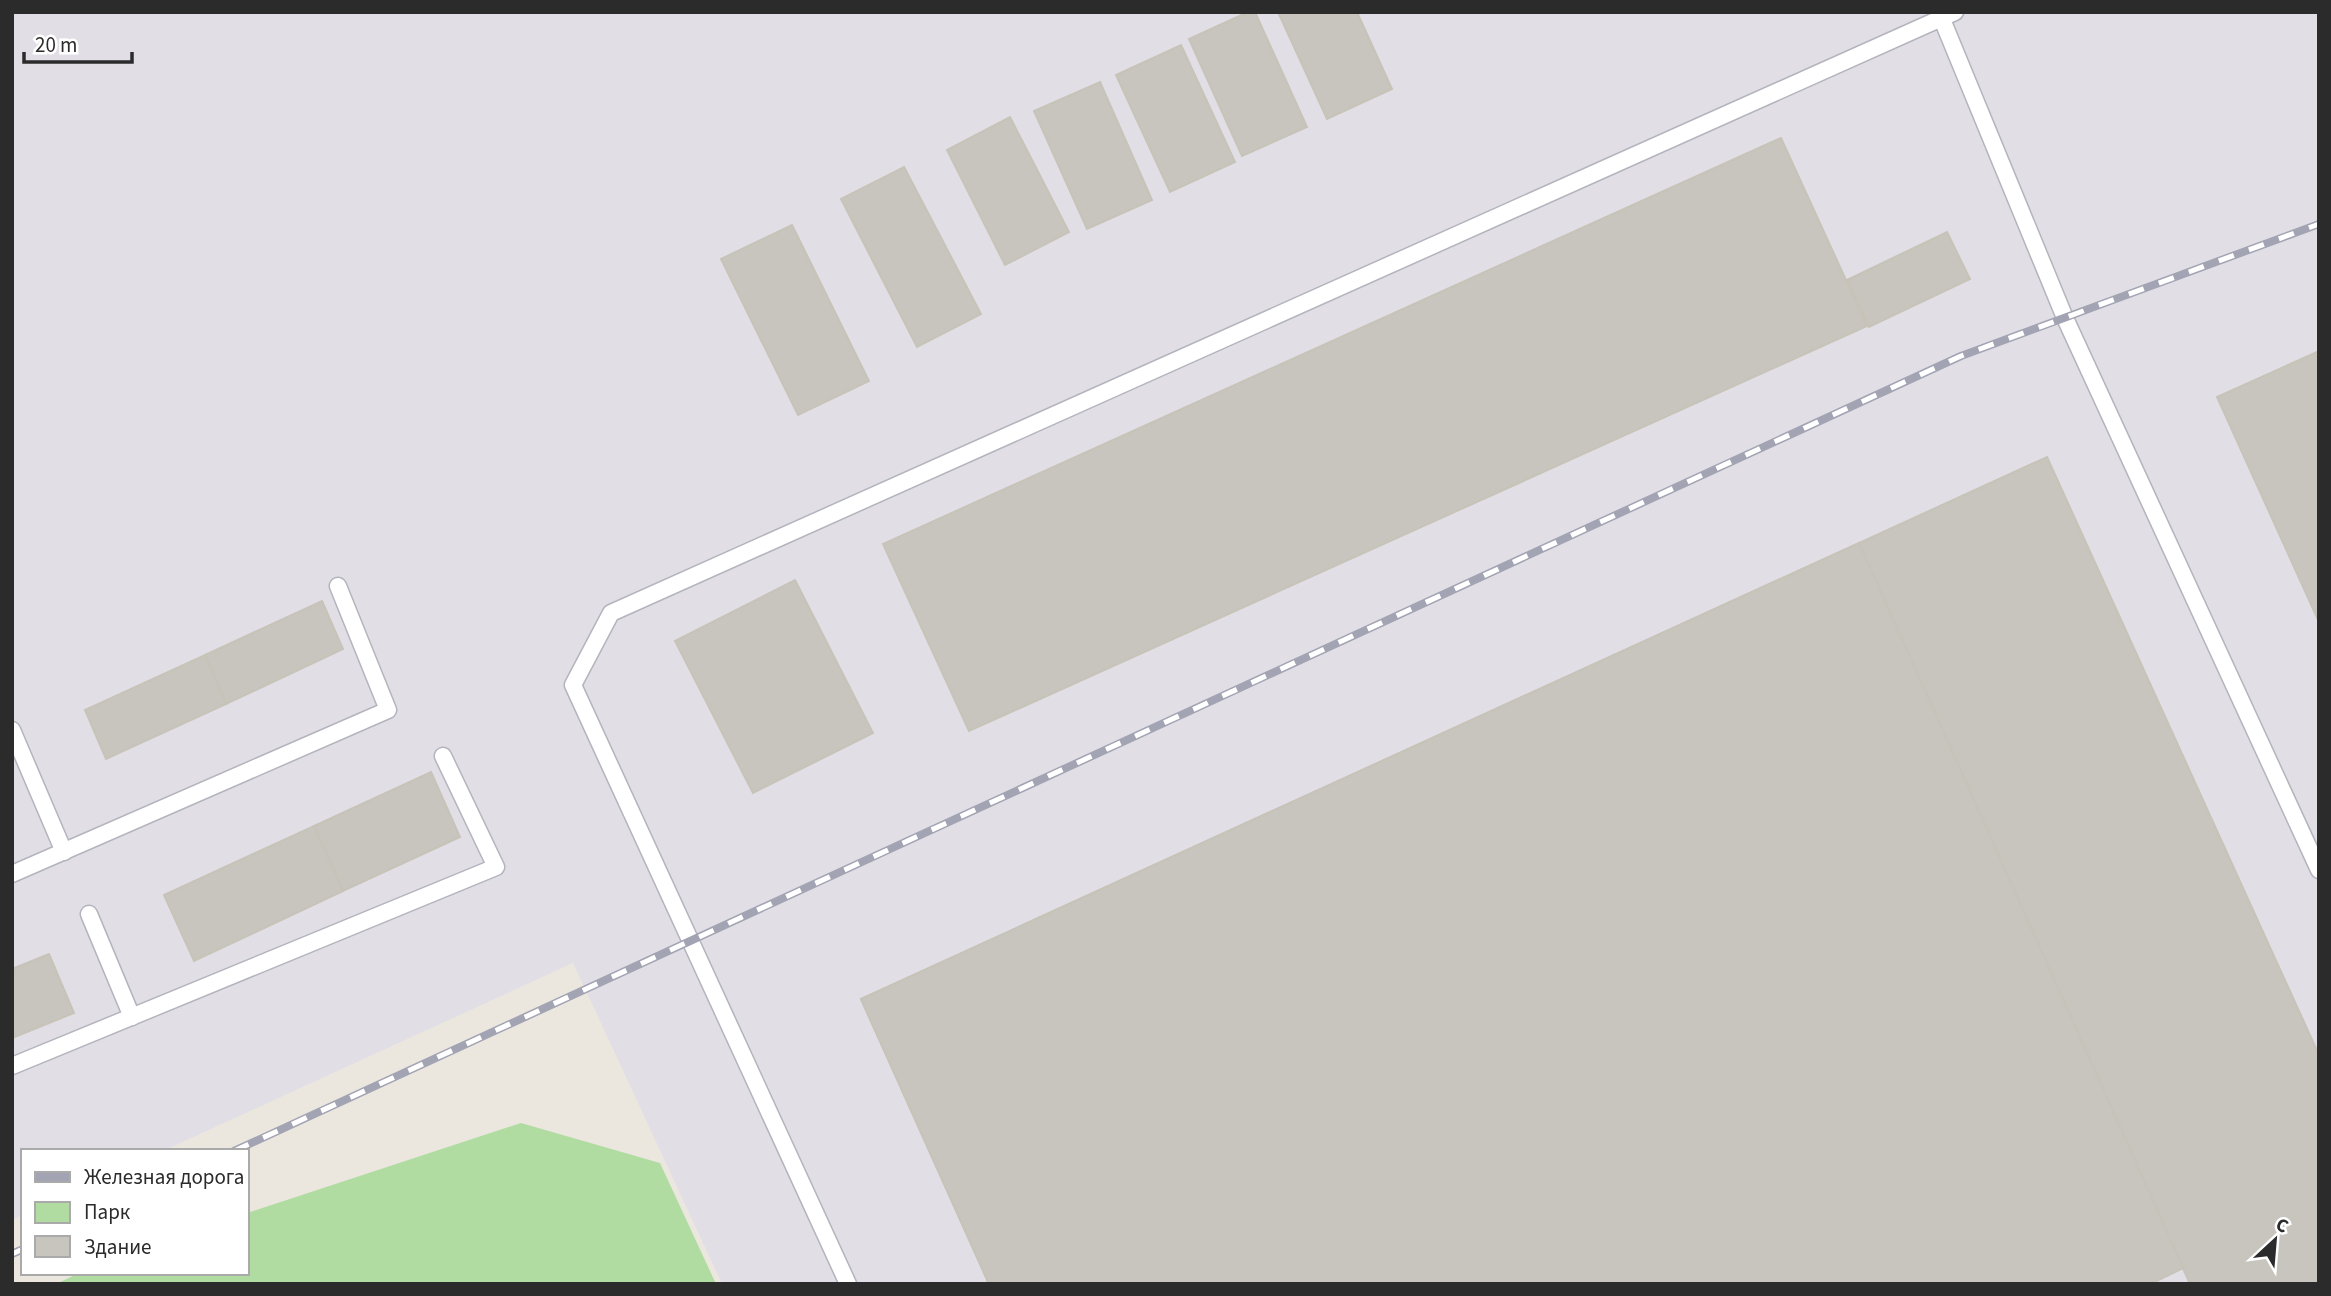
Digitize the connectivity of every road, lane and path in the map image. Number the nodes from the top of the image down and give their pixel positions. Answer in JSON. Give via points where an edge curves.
{"nodes":[{"id":1,"x":1945,"y":14,"type":"edge"},
{"id":2,"x":338,"y":586,"type":"dead end"},
{"id":3,"x":12,"y":730,"type":"edge"},
{"id":4,"x":443,"y":756,"type":"dead end"},
{"id":5,"x":64,"y":852,"type":"junction"},
{"id":6,"x":2319,"y":870,"type":"edge"},
{"id":7,"x":12,"y":874,"type":"edge"},
{"id":8,"x":89,"y":914,"type":"dead end"},
{"id":9,"x":132,"y":1017,"type":"junction"},
{"id":10,"x":12,"y":1066,"type":"edge"},
{"id":11,"x":848,"y":1284,"type":"edge"}],
"edges":[{"from":1,"to":6,"type":"lane","via":[[2065,318]]},
{"from":1,"to":11,"type":"lane","via":[[611,613],[573,685]]},
{"from":2,"to":5,"type":"lane","via":[[388,710]]},
{"from":3,"to":5,"type":"lane"},
{"from":4,"to":9,"type":"lane","via":[[496,867]]},
{"from":5,"to":7,"type":"lane"},
{"from":8,"to":9,"type":"lane"},
{"from":9,"to":10,"type":"lane"}]}
